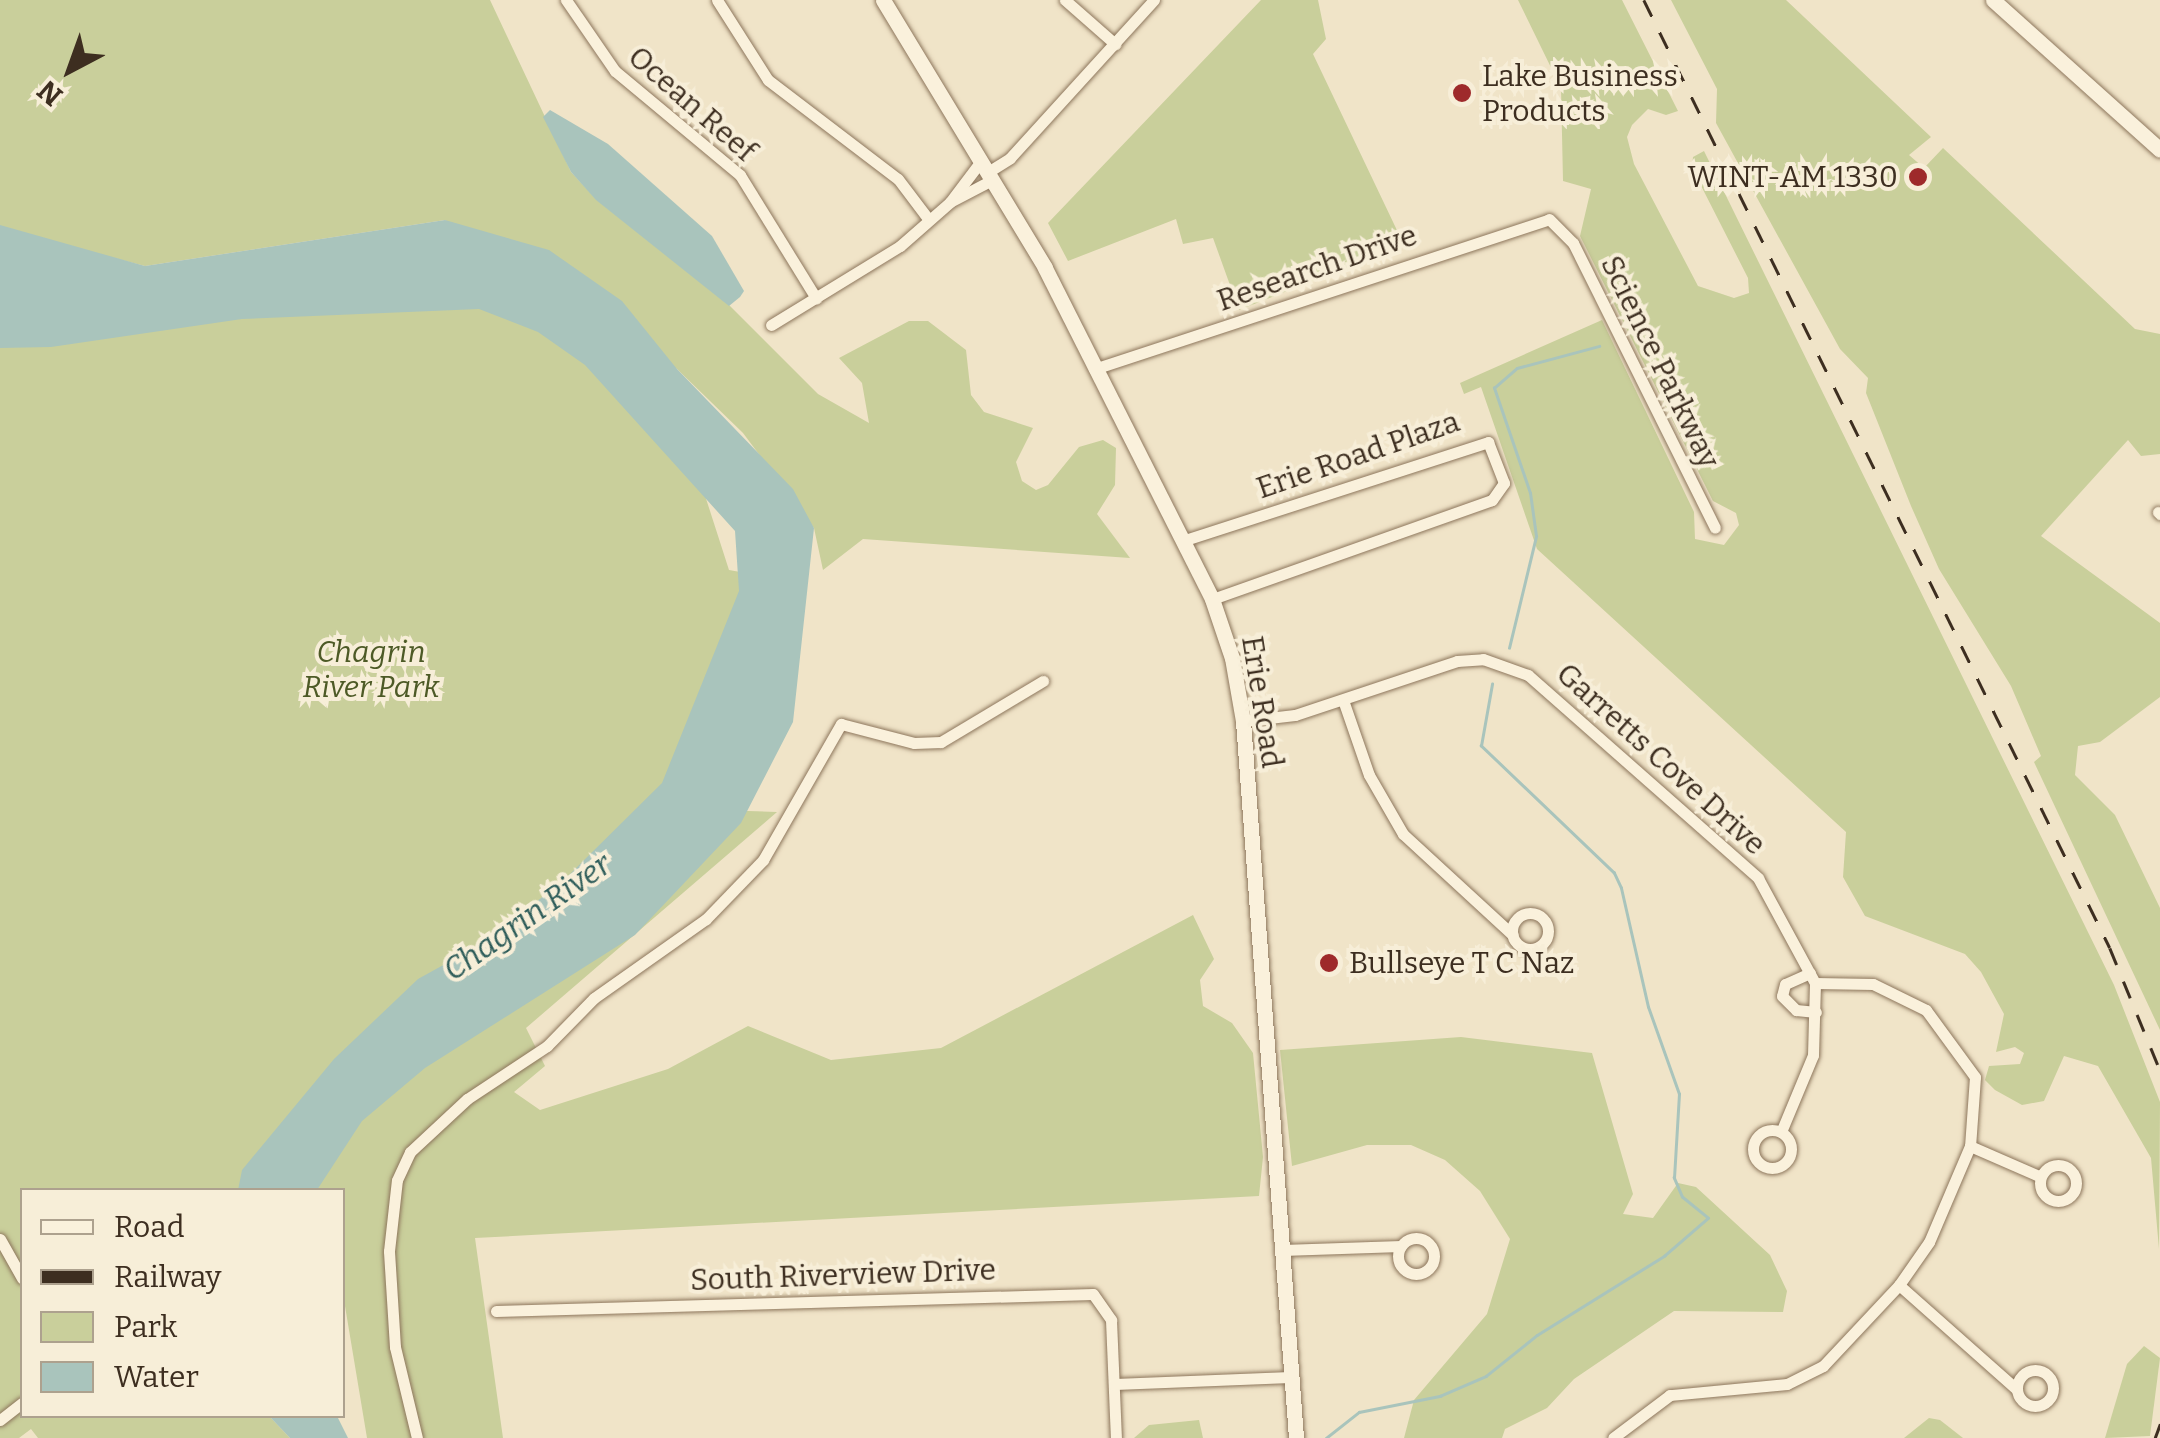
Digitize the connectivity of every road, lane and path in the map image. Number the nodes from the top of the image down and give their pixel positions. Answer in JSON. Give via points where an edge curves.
{"nodes":[{"id":1,"x":566,"y":0,"type":"edge"},
{"id":2,"x":716,"y":0,"type":"edge"},
{"id":3,"x":883,"y":0,"type":"edge"},
{"id":4,"x":1065,"y":0,"type":"edge"},
{"id":5,"x":1154,"y":0,"type":"edge"},
{"id":6,"x":1993,"y":0,"type":"edge"},
{"id":7,"x":1115,"y":44,"type":"junction"},
{"id":8,"x":2160,"y":150,"type":"edge"},
{"id":9,"x":987,"y":171,"type":"junction"},
{"id":10,"x":950,"y":202,"type":"junction"},
{"id":11,"x":929,"y":220,"type":"junction"},
{"id":12,"x":1556,"y":221,"type":"joint"},
{"id":13,"x":816,"y":298,"type":"junction"},
{"id":14,"x":770,"y":325,"type":"dead end"},
{"id":15,"x":1094,"y":369,"type":"junction"},
{"id":16,"x":1715,"y":528,"type":"dead end"},
{"id":17,"x":1182,"y":540,"type":"junction"},
{"id":18,"x":1212,"y":598,"type":"junction"},
{"id":19,"x":1043,"y":681,"type":"dead end"},
{"id":20,"x":1342,"y":700,"type":"junction"},
{"id":21,"x":1243,"y":720,"type":"junction"},
{"id":22,"x":1514,"y":936,"type":"dead end"},
{"id":23,"x":1812,"y":978,"type":"junction"},
{"id":24,"x":1816,"y":1012,"type":"junction"},
{"id":25,"x":1782,"y":1132,"type":"dead end"},
{"id":26,"x":1970,"y":1146,"type":"junction"},
{"id":27,"x":2041,"y":1177,"type":"dead end"},
{"id":28,"x":0,"y":1239,"type":"edge"},
{"id":29,"x":1401,"y":1246,"type":"dead end"},
{"id":30,"x":1282,"y":1250,"type":"junction"},
{"id":31,"x":20,"y":1274,"type":"edge"},
{"id":32,"x":1899,"y":1285,"type":"junction"},
{"id":33,"x":496,"y":1311,"type":"dead end"},
{"id":34,"x":1291,"y":1377,"type":"junction"},
{"id":35,"x":1114,"y":1384,"type":"junction"},
{"id":36,"x":2016,"y":1389,"type":"dead end"},
{"id":37,"x":20,"y":1405,"type":"edge"},
{"id":38,"x":0,"y":1420,"type":"edge"},
{"id":39,"x":416,"y":1438,"type":"edge"},
{"id":40,"x":1116,"y":1438,"type":"edge"},
{"id":41,"x":1296,"y":1438,"type":"edge"},
{"id":42,"x":1613,"y":1438,"type":"edge"}],
"edges":[{"from":1,"to":13,"type":"street","name":"Ocean Reef","via":[[606,62],[740,175]]},
{"from":2,"to":11,"type":"street","via":[[768,80],[898,179]]},
{"from":3,"to":9,"type":"street","name":"Erie Road"},
{"from":4,"to":7,"type":"street"},
{"from":5,"to":7,"type":"street"},
{"from":6,"to":8,"type":"street"},
{"from":7,"to":9,"type":"street","via":[[1010,158]]},
{"from":9,"to":10,"type":"street"},
{"from":9,"to":10,"type":"street"},
{"from":9,"to":15,"type":"street","name":"Erie Road"},
{"from":10,"to":11,"type":"street"},
{"from":11,"to":13,"type":"street","via":[[882,260]]},
{"from":12,"to":15,"type":"street","name":"Research Drive","via":[[1538,219]]},
{"from":12,"to":16,"type":"street","name":"Science Parkway"},
{"from":13,"to":14,"type":"street"},
{"from":15,"to":17,"type":"street","name":"Erie Road"},
{"from":17,"to":18,"type":"street","name":"Erie Road"},
{"from":17,"to":18,"type":"street","name":"Erie Road Plaza","via":[[1488,442],[1504,484],[1492,500]]},
{"from":18,"to":21,"type":"street","name":"Erie Road"},
{"from":19,"to":39,"type":"street","via":[[940,742],[914,743],[841,724],[763,860],[706,919],[594,998],[547,1046],[467,1099],[410,1152],[397,1180],[389,1251],[395,1347]]},
{"from":20,"to":21,"type":"street","name":"Garretts Cove Drive"},
{"from":20,"to":22,"type":"street","via":[[1368,775],[1403,834]]},
{"from":20,"to":23,"type":"street","name":"Garretts Cove Drive","via":[[1457,662],[1504,664],[1528,675],[1758,878]]},
{"from":21,"to":30,"type":"street","name":"Erie Road"},
{"from":23,"to":24,"type":"street"},
{"from":23,"to":24,"type":"street","via":[[1784,984],[1782,996],[1796,1010]]},
{"from":23,"to":26,"type":"street","via":[[1873,984],[1926,1010],[1975,1078]]},
{"from":24,"to":25,"type":"street","via":[[1814,1055]]},
{"from":26,"to":27,"type":"street"},
{"from":26,"to":32,"type":"street","via":[[1930,1242]]},
{"from":28,"to":31,"type":"street"},
{"from":29,"to":30,"type":"street"},
{"from":30,"to":34,"type":"street","name":"Erie Road"},
{"from":32,"to":36,"type":"street"},
{"from":32,"to":42,"type":"street","via":[[1823,1366],[1786,1384],[1670,1395]]},
{"from":33,"to":35,"type":"street","name":"South Riverview Drive","via":[[1082,1292],[1102,1299],[1108,1309]]},
{"from":34,"to":35,"type":"street"},
{"from":34,"to":41,"type":"street","name":"Erie Road"},
{"from":35,"to":40,"type":"street"},
{"from":37,"to":38,"type":"street"}]}
